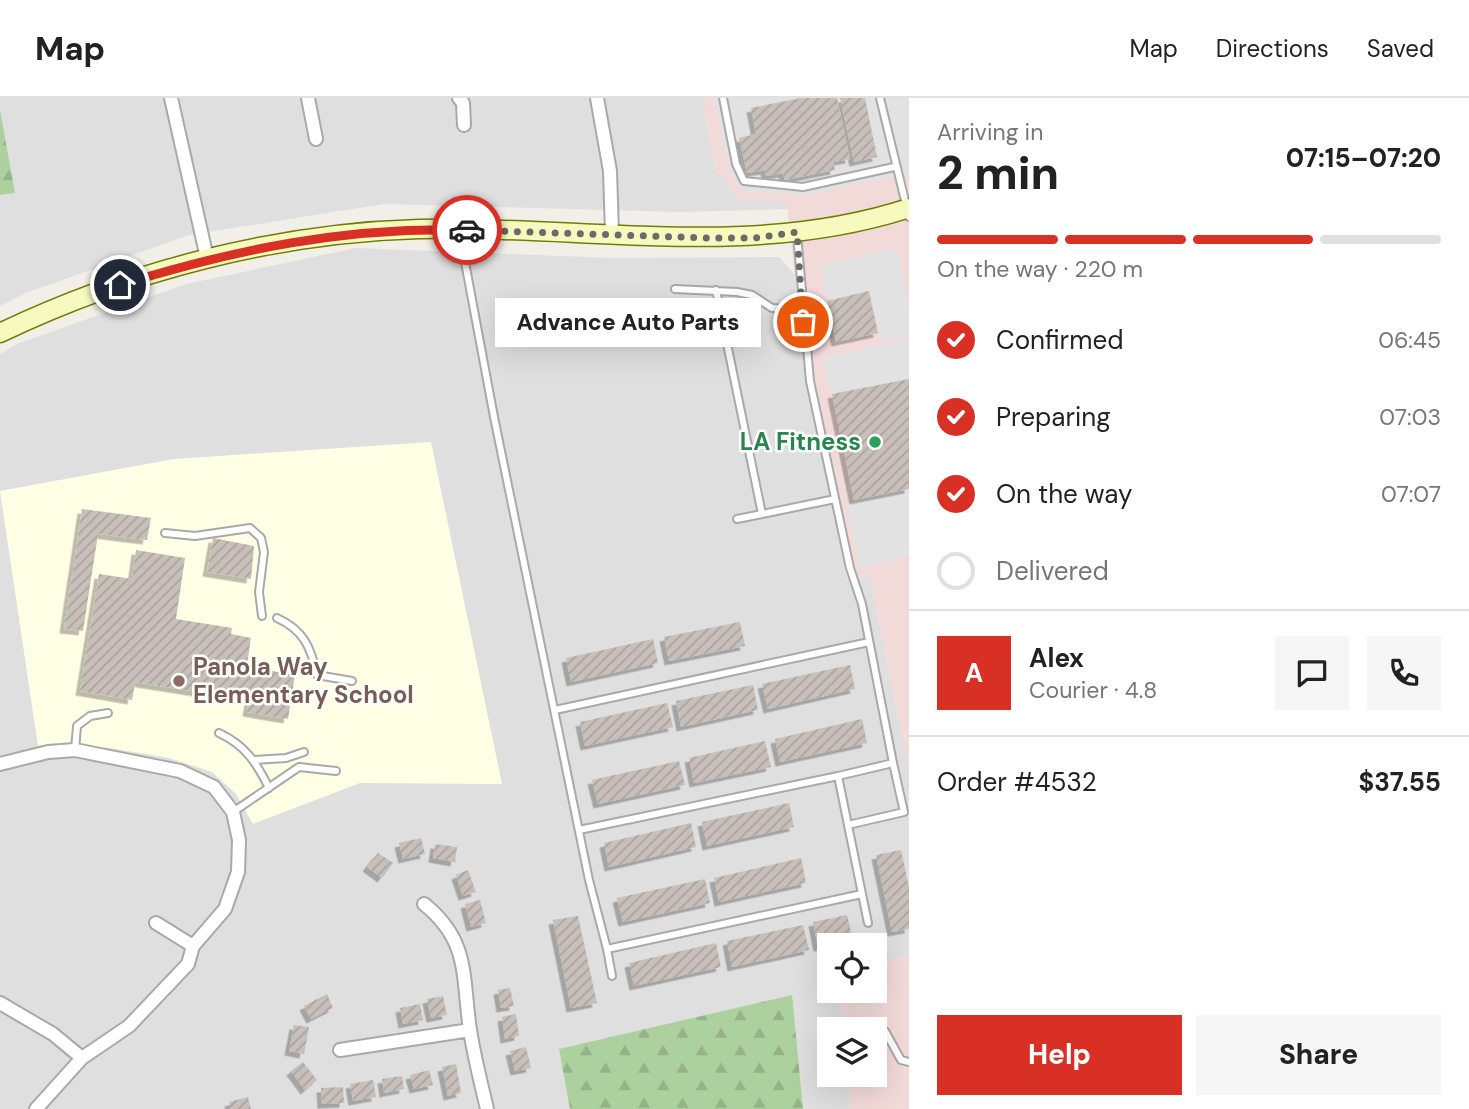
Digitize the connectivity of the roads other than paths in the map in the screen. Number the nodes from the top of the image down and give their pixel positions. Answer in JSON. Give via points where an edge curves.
{"nodes":[{"id":1,"x":171,"y":98,"type":"edge"},
{"id":2,"x":308,"y":98,"type":"edge"},
{"id":3,"x":459,"y":98,"type":"edge"},
{"id":4,"x":597,"y":98,"type":"edge"},
{"id":5,"x":723,"y":98,"type":"edge"},
{"id":6,"x":880,"y":98,"type":"edge"},
{"id":7,"x":464,"y":125,"type":"dead end"},
{"id":8,"x":316,"y":139,"type":"dead end"},
{"id":9,"x":894,"y":167,"type":"junction"},
{"id":10,"x":908,"y":212,"type":"edge"},
{"id":11,"x":459,"y":230,"type":"junction"},
{"id":12,"x":797,"y":232,"type":"junction"},
{"id":13,"x":612,"y":233,"type":"junction"},
{"id":14,"x":207,"y":258,"type":"junction"},
{"id":15,"x":675,"y":289,"type":"dead end"},
{"id":16,"x":716,"y":290,"type":"junction"},
{"id":17,"x":802,"y":310,"type":"junction"},
{"id":18,"x":0,"y":333,"type":"edge"},
{"id":19,"x":835,"y":499,"type":"junction"},
{"id":20,"x":762,"y":514,"type":"junction"},
{"id":21,"x":737,"y":519,"type":"dead end"},
{"id":22,"x":165,"y":533,"type":"dead end"},
{"id":23,"x":262,"y":616,"type":"dead end"},
{"id":24,"x":277,"y":618,"type":"dead end"},
{"id":25,"x":869,"y":642,"type":"junction"},
{"id":26,"x":352,"y":681,"type":"dead end"},
{"id":27,"x":555,"y":710,"type":"junction"},
{"id":28,"x":108,"y":713,"type":"dead end"},
{"id":29,"x":219,"y":733,"type":"dead end"},
{"id":30,"x":75,"y":750,"type":"junction"},
{"id":31,"x":304,"y":752,"type":"dead end"},
{"id":32,"x":254,"y":760,"type":"junction"},
{"id":33,"x":893,"y":763,"type":"junction"},
{"id":34,"x":0,"y":764,"type":"edge"},
{"id":35,"x":336,"y":771,"type":"dead end"},
{"id":36,"x":838,"y":776,"type":"junction"},
{"id":37,"x":269,"y":788,"type":"junction"},
{"id":38,"x":233,"y":812,"type":"junction"},
{"id":39,"x":848,"y":824,"type":"junction"},
{"id":40,"x":579,"y":830,"type":"junction"},
{"id":41,"x":862,"y":894,"type":"junction"},
{"id":42,"x":424,"y":904,"type":"dead end"},
{"id":43,"x":156,"y":923,"type":"dead end"},
{"id":44,"x":868,"y":923,"type":"dead end"},
{"id":45,"x":193,"y":946,"type":"junction"},
{"id":46,"x":607,"y":949,"type":"junction"},
{"id":47,"x":612,"y":976,"type":"dead end"},
{"id":48,"x":0,"y":1003,"type":"edge"},
{"id":49,"x":470,"y":1030,"type":"junction"},
{"id":50,"x":887,"y":1035,"type":"edge"},
{"id":51,"x":340,"y":1050,"type":"dead end"},
{"id":52,"x":82,"y":1058,"type":"junction"},
{"id":53,"x":909,"y":1062,"type":"edge"},
{"id":54,"x":36,"y":1109,"type":"edge"},
{"id":55,"x":487,"y":1109,"type":"edge"}],
"edges":[{"from":1,"to":14,"type":"street"},
{"from":2,"to":8,"type":"street"},
{"from":3,"to":7,"type":"street"},
{"from":4,"to":13,"type":"street","via":[[610,171]]},
{"from":5,"to":9,"type":"lane","via":[[736,164],[744,181],[803,187]]},
{"from":6,"to":9,"type":"lane"},
{"from":9,"to":10,"type":"lane"},
{"from":10,"to":12,"type":"main road"},
{"from":11,"to":13,"type":"main road"},
{"from":11,"to":14,"type":"main road","via":[[329,236]]},
{"from":11,"to":27,"type":"lane"},
{"from":12,"to":13,"type":"main road","via":[[754,238]]},
{"from":12,"to":17,"type":"lane"},
{"from":14,"to":18,"type":"main road","via":[[120,285]]},
{"from":15,"to":16,"type":"lane"},
{"from":16,"to":17,"type":"lane","via":[[752,295],[772,308]]},
{"from":16,"to":20,"type":"lane"},
{"from":17,"to":19,"type":"lane","via":[[810,381]]},
{"from":19,"to":20,"type":"lane"},
{"from":19,"to":25,"type":"lane"},
{"from":20,"to":21,"type":"lane"},
{"from":22,"to":23,"type":"lane","via":[[195,537],[250,528],[261,538],[264,552],[259,592]]},
{"from":24,"to":26,"type":"lane","via":[[294,626],[312,649],[317,675]]},
{"from":25,"to":27,"type":"lane"},
{"from":25,"to":33,"type":"lane"},
{"from":27,"to":40,"type":"lane"},
{"from":28,"to":30,"type":"lane","via":[[90,716],[77,726]]},
{"from":29,"to":32,"type":"lane","via":[[237,741]]},
{"from":30,"to":34,"type":"street"},
{"from":30,"to":38,"type":"street","via":[[180,771],[214,787]]},
{"from":31,"to":32,"type":"lane"},
{"from":32,"to":37,"type":"lane"},
{"from":33,"to":36,"type":"lane"},
{"from":33,"to":39,"type":"lane","via":[[904,812]]},
{"from":35,"to":37,"type":"lane","via":[[299,767]]},
{"from":36,"to":39,"type":"lane"},
{"from":36,"to":40,"type":"lane"},
{"from":37,"to":38,"type":"lane"},
{"from":38,"to":45,"type":"street","via":[[239,839],[238,872],[225,909]]},
{"from":39,"to":41,"type":"lane"},
{"from":40,"to":46,"type":"lane"},
{"from":41,"to":44,"type":"lane"},
{"from":41,"to":46,"type":"lane"},
{"from":42,"to":49,"type":"street","via":[[444,920],[462,958]]},
{"from":43,"to":45,"type":"street"},
{"from":45,"to":52,"type":"street","via":[[188,964],[172,984],[129,1026]]},
{"from":46,"to":47,"type":"lane"},
{"from":48,"to":52,"type":"street","via":[[43,1027]]},
{"from":49,"to":51,"type":"street"},
{"from":49,"to":55,"type":"street"},
{"from":50,"to":53,"type":"lane","via":[[901,1060]]},
{"from":52,"to":54,"type":"street"}]}
